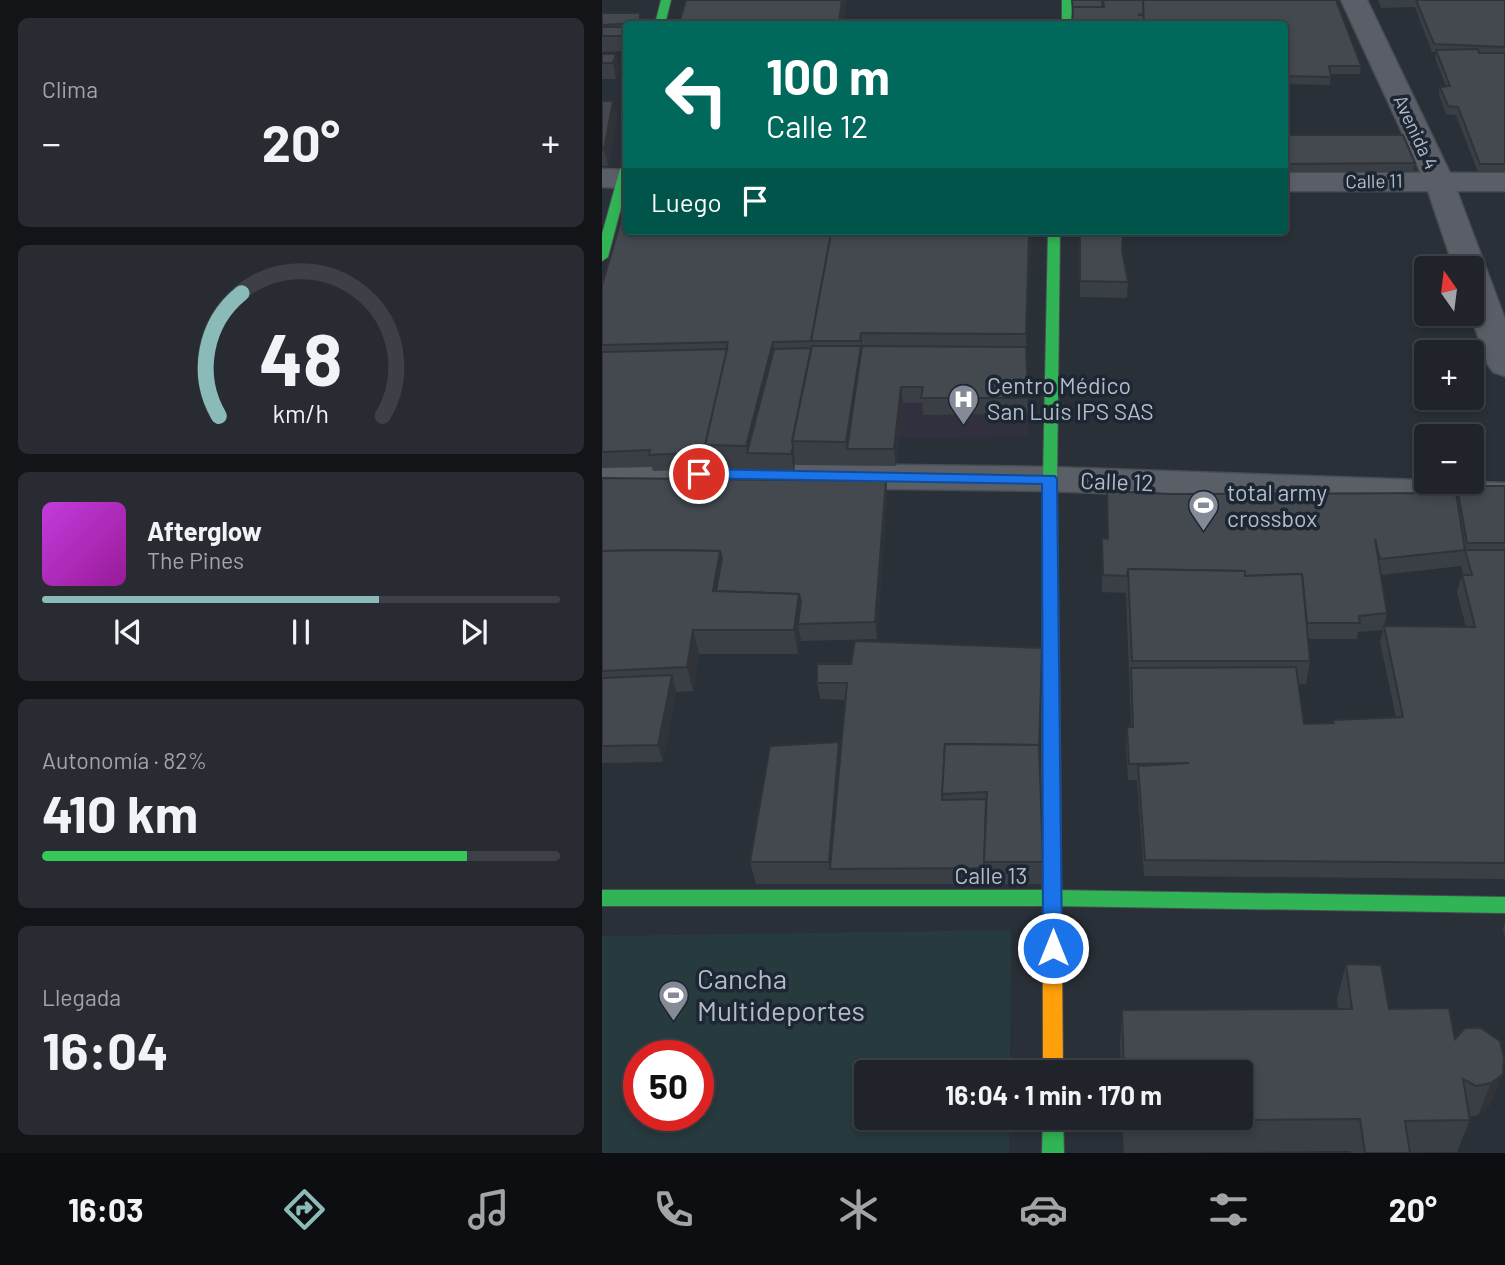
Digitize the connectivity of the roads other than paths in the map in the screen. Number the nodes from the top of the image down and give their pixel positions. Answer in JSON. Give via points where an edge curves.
{"nodes":[{"id":1,"x":666,"y":0,"type":"edge"},
{"id":2,"x":1067,"y":0,"type":"edge"},
{"id":3,"x":1354,"y":0,"type":"edge"},
{"id":4,"x":661,"y":21,"type":"edge"},
{"id":5,"x":1067,"y":21,"type":"edge"},
{"id":6,"x":620,"y":176,"type":"edge"},
{"id":7,"x":1439,"y":181,"type":"junction"},
{"id":8,"x":1505,"y":181,"type":"edge"},
{"id":9,"x":1288,"y":182,"type":"edge"},
{"id":10,"x":1054,"y":235,"type":"edge"},
{"id":11,"x":1466,"y":256,"type":"edge"},
{"id":12,"x":602,"y":257,"type":"edge"},
{"id":13,"x":1484,"y":306,"type":"edge"},
{"id":14,"x":1505,"y":365,"type":"edge"},
{"id":15,"x":602,"y":473,"type":"edge"},
{"id":16,"x":1050,"y":479,"type":"junction"},
{"id":17,"x":1505,"y":496,"type":"edge"},
{"id":18,"x":602,"y":898,"type":"edge"},
{"id":19,"x":1052,"y":898,"type":"junction"},
{"id":20,"x":1505,"y":905,"type":"edge"},
{"id":21,"x":1053,"y":1060,"type":"edge"},
{"id":22,"x":1053,"y":1130,"type":"edge"},
{"id":23,"x":1053,"y":1153,"type":"edge"}],
"edges":[{"from":1,"to":4,"type":"main road"},
{"from":2,"to":5,"type":"main road"},
{"from":3,"to":7,"type":"street","name":"Avenida 4"},
{"from":6,"to":12,"type":"main road"},
{"from":7,"to":8,"type":"street","name":"Calle 11"},
{"from":7,"to":9,"type":"street","name":"Calle 11"},
{"from":7,"to":11,"type":"street","name":"Avenida 4"},
{"from":10,"to":16,"type":"main road"},
{"from":13,"to":14,"type":"street","name":"Avenida 4"},
{"from":15,"to":16,"type":"street","name":"Calle 12"},
{"from":16,"to":17,"type":"street","name":"Calle 12"},
{"from":16,"to":19,"type":"main road"},
{"from":18,"to":19,"type":"main road","name":"Calle 13"},
{"from":19,"to":20,"type":"main road","name":"Calle 13"},
{"from":19,"to":21,"type":"main road"},
{"from":22,"to":23,"type":"main road"}]}
